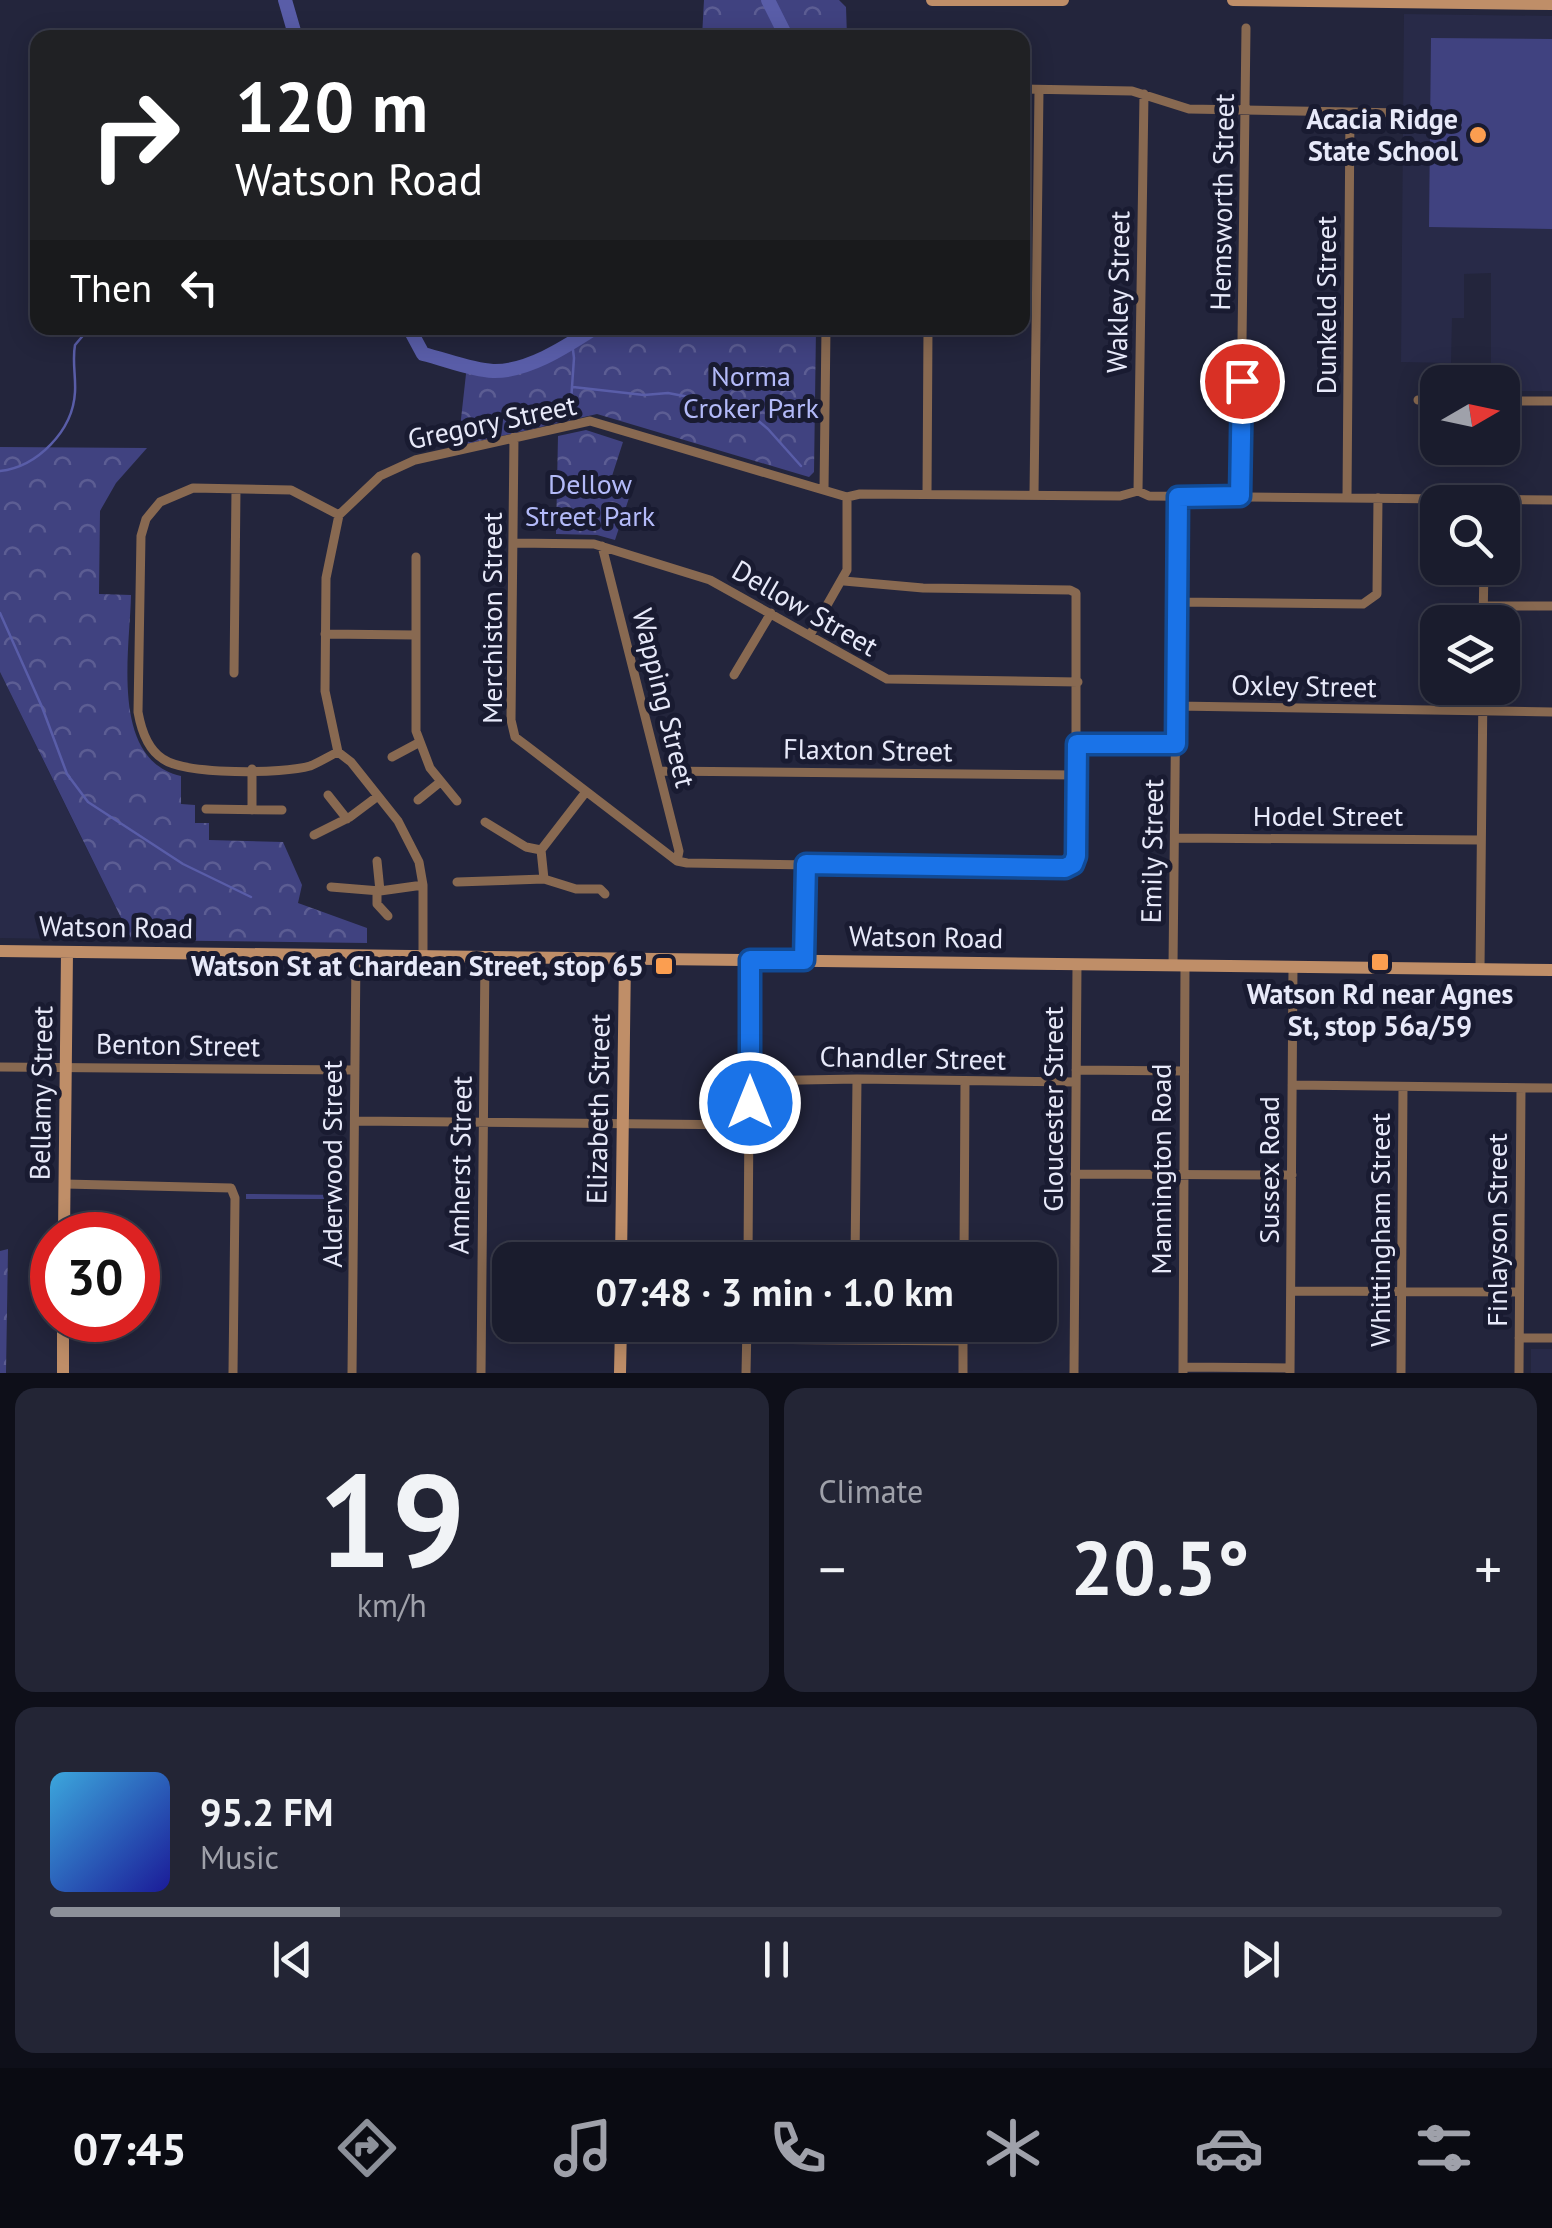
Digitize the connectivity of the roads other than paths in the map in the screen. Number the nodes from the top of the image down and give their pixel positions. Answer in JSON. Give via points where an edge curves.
{"nodes":[{"id":1,"x":932,"y":0,"type":"edge"},
{"id":2,"x":1063,"y":0,"type":"edge"},
{"id":3,"x":1233,"y":0,"type":"edge"},
{"id":4,"x":1510,"y":2,"type":"edge"},
{"id":5,"x":1552,"y":4,"type":"edge"},
{"id":6,"x":1246,"y":28,"type":"dead end"},
{"id":7,"x":1030,"y":89,"type":"edge"},
{"id":8,"x":1039,"y":90,"type":"junction"},
{"id":9,"x":1144,"y":94,"type":"junction"},
{"id":10,"x":1245,"y":110,"type":"junction"},
{"id":11,"x":1350,"y":113,"type":"junction"},
{"id":12,"x":1402,"y":113,"type":"dead end"},
{"id":13,"x":826,"y":335,"type":"edge"},
{"id":14,"x":928,"y":335,"type":"edge"},
{"id":15,"x":1520,"y":401,"type":"edge"},
{"id":16,"x":1552,"y":401,"type":"edge"},
{"id":17,"x":514,"y":437,"type":"junction"},
{"id":18,"x":236,"y":489,"type":"junction"},
{"id":19,"x":824,"y":490,"type":"junction"},
{"id":20,"x":1138,"y":491,"type":"junction"},
{"id":21,"x":926,"y":494,"type":"junction"},
{"id":22,"x":1034,"y":495,"type":"junction"},
{"id":23,"x":1240,"y":496,"type":"junction"},
{"id":24,"x":1178,"y":497,"type":"junction"},
{"id":25,"x":847,"y":498,"type":"junction"},
{"id":26,"x":1347,"y":498,"type":"junction"},
{"id":27,"x":1378,"y":498,"type":"junction"},
{"id":28,"x":1420,"y":499,"type":"edge"},
{"id":29,"x":1520,"y":500,"type":"edge"},
{"id":30,"x":1552,"y":500,"type":"edge"},
{"id":31,"x":339,"y":516,"type":"junction"},
{"id":32,"x":514,"y":543,"type":"junction"},
{"id":33,"x":602,"y":546,"type":"junction"},
{"id":34,"x":416,"y":557,"type":"dead end"},
{"id":35,"x":844,"y":581,"type":"junction"},
{"id":36,"x":1178,"y":602,"type":"junction"},
{"id":37,"x":1520,"y":606,"type":"edge"},
{"id":38,"x":1552,"y":606,"type":"edge"},
{"id":39,"x":771,"y":613,"type":"junction"},
{"id":40,"x":325,"y":634,"type":"junction"},
{"id":41,"x":415,"y":634,"type":"junction"},
{"id":42,"x":810,"y":635,"type":"junction"},
{"id":43,"x":234,"y":672,"type":"dead end"},
{"id":44,"x":734,"y":675,"type":"dead end"},
{"id":45,"x":1078,"y":682,"type":"junction"},
{"id":46,"x":1483,"y":705,"type":"edge"},
{"id":47,"x":1176,"y":706,"type":"junction"},
{"id":48,"x":1483,"y":711,"type":"junction"},
{"id":49,"x":1552,"y":712,"type":"edge"},
{"id":50,"x":420,"y":742,"type":"junction"},
{"id":51,"x":1077,"y":744,"type":"junction"},
{"id":52,"x":1176,"y":744,"type":"junction"},
{"id":53,"x":338,"y":752,"type":"junction"},
{"id":54,"x":392,"y":757,"type":"dead end"},
{"id":55,"x":252,"y":770,"type":"junction"},
{"id":56,"x":659,"y":771,"type":"junction"},
{"id":57,"x":1077,"y":775,"type":"junction"},
{"id":58,"x":439,"y":783,"type":"junction"},
{"id":59,"x":585,"y":793,"type":"junction"},
{"id":60,"x":328,"y":795,"type":"dead end"},
{"id":61,"x":378,"y":796,"type":"junction"},
{"id":62,"x":418,"y":800,"type":"dead end"},
{"id":63,"x":457,"y":801,"type":"dead end"},
{"id":64,"x":206,"y":809,"type":"dead end"},
{"id":65,"x":252,"y":810,"type":"junction"},
{"id":66,"x":282,"y":810,"type":"dead end"},
{"id":67,"x":346,"y":818,"type":"junction"},
{"id":68,"x":485,"y":822,"type":"dead end"},
{"id":69,"x":314,"y":835,"type":"dead end"},
{"id":70,"x":1175,"y":838,"type":"junction"},
{"id":71,"x":1480,"y":840,"type":"junction"},
{"id":72,"x":541,"y":850,"type":"junction"},
{"id":73,"x":376,"y":861,"type":"dead end"},
{"id":74,"x":677,"y":861,"type":"junction"},
{"id":75,"x":806,"y":864,"type":"junction"},
{"id":76,"x":544,"y":879,"type":"junction"},
{"id":77,"x":457,"y":882,"type":"dead end"},
{"id":78,"x":423,"y":884,"type":"junction"},
{"id":79,"x":331,"y":887,"type":"dead end"},
{"id":80,"x":378,"y":890,"type":"junction"},
{"id":81,"x":605,"y":894,"type":"dead end"},
{"id":82,"x":388,"y":916,"type":"dead end"},
{"id":83,"x":0,"y":951,"type":"edge"},
{"id":84,"x":67,"y":952,"type":"junction"},
{"id":85,"x":356,"y":955,"type":"junction"},
{"id":86,"x":423,"y":956,"type":"junction"},
{"id":87,"x":484,"y":956,"type":"junction"},
{"id":88,"x":625,"y":958,"type":"junction"},
{"id":89,"x":750,"y":960,"type":"junction"},
{"id":90,"x":804,"y":960,"type":"junction"},
{"id":91,"x":1076,"y":965,"type":"junction"},
{"id":92,"x":1179,"y":966,"type":"junction"},
{"id":93,"x":1293,"y":968,"type":"junction"},
{"id":94,"x":1480,"y":969,"type":"junction"},
{"id":95,"x":1552,"y":970,"type":"edge"},
{"id":96,"x":66,"y":1066,"type":"junction"},
{"id":97,"x":0,"y":1067,"type":"edge"},
{"id":98,"x":355,"y":1070,"type":"junction"},
{"id":99,"x":1076,"y":1070,"type":"junction"},
{"id":100,"x":1184,"y":1071,"type":"junction"},
{"id":101,"x":857,"y":1079,"type":"junction"},
{"id":102,"x":965,"y":1081,"type":"junction"},
{"id":103,"x":750,"y":1082,"type":"junction"},
{"id":104,"x":1076,"y":1082,"type":"junction"},
{"id":105,"x":1292,"y":1085,"type":"junction"},
{"id":106,"x":1404,"y":1086,"type":"junction"},
{"id":107,"x":1521,"y":1088,"type":"junction"},
{"id":108,"x":1552,"y":1088,"type":"edge"},
{"id":109,"x":355,"y":1122,"type":"junction"},
{"id":110,"x":482,"y":1123,"type":"junction"},
{"id":111,"x":623,"y":1125,"type":"junction"},
{"id":112,"x":750,"y":1125,"type":"junction"},
{"id":113,"x":1075,"y":1174,"type":"junction"},
{"id":114,"x":1183,"y":1174,"type":"junction"},
{"id":115,"x":1292,"y":1175,"type":"junction"},
{"id":116,"x":65,"y":1184,"type":"junction"},
{"id":117,"x":64,"y":1212,"type":"edge"},
{"id":118,"x":621,"y":1242,"type":"edge"},
{"id":119,"x":748,"y":1242,"type":"edge"},
{"id":120,"x":855,"y":1242,"type":"edge"},
{"id":121,"x":964,"y":1242,"type":"edge"},
{"id":122,"x":1291,"y":1291,"type":"junction"},
{"id":123,"x":1402,"y":1292,"type":"junction"},
{"id":124,"x":1519,"y":1292,"type":"junction"},
{"id":125,"x":1519,"y":1338,"type":"junction"},
{"id":126,"x":1552,"y":1338,"type":"edge"},
{"id":127,"x":63,"y":1342,"type":"edge"},
{"id":128,"x":620,"y":1342,"type":"edge"},
{"id":129,"x":746,"y":1342,"type":"edge"},
{"id":130,"x":963,"y":1342,"type":"edge"},
{"id":131,"x":1182,"y":1370,"type":"edge"},
{"id":132,"x":1290,"y":1371,"type":"edge"},
{"id":133,"x":62,"y":1373,"type":"edge"},
{"id":134,"x":233,"y":1373,"type":"edge"},
{"id":135,"x":352,"y":1373,"type":"edge"},
{"id":136,"x":480,"y":1373,"type":"edge"},
{"id":137,"x":620,"y":1373,"type":"edge"},
{"id":138,"x":746,"y":1373,"type":"edge"},
{"id":139,"x":963,"y":1373,"type":"edge"},
{"id":140,"x":1074,"y":1373,"type":"edge"},
{"id":141,"x":1401,"y":1373,"type":"edge"},
{"id":142,"x":1519,"y":1373,"type":"edge"}],
"edges":[{"from":1,"to":2,"type":"street"},
{"from":3,"to":4,"type":"street"},
{"from":4,"to":5,"type":"street"},
{"from":6,"to":10,"type":"street","name":"Hemsworth Street"},
{"from":7,"to":8,"type":"street"},
{"from":8,"to":9,"type":"street"},
{"from":8,"to":22,"type":"street"},
{"from":9,"to":10,"type":"street","via":[[1189,110]]},
{"from":9,"to":20,"type":"street","name":"Wakley Street"},
{"from":10,"to":11,"type":"street"},
{"from":10,"to":23,"type":"street","name":"Hemsworth Street"},
{"from":11,"to":12,"type":"street"},
{"from":11,"to":26,"type":"street","name":"Dunkeld Street"},
{"from":13,"to":19,"type":"street"},
{"from":14,"to":21,"type":"street"},
{"from":15,"to":16,"type":"street"},
{"from":17,"to":19,"type":"street","name":"Gregory Street","via":[[590,422]]},
{"from":17,"to":31,"type":"street","name":"Gregory Street","via":[[398,466]]},
{"from":17,"to":32,"type":"street","name":"Merchiston Street"},
{"from":18,"to":31,"type":"street","via":[[291,490]]},
{"from":18,"to":43,"type":"street"},
{"from":18,"to":55,"type":"street","via":[[192,488],[160,502],[146,518],[138,712],[142,731],[162,759],[183,767]]},
{"from":19,"to":25,"type":"street","name":"Gregory Street"},
{"from":20,"to":22,"type":"street","name":"Gregory Street"},
{"from":20,"to":24,"type":"street","name":"Gregory Street"},
{"from":21,"to":22,"type":"street","name":"Gregory Street"},
{"from":21,"to":25,"type":"street","name":"Gregory Street"},
{"from":23,"to":24,"type":"street","name":"Gregory Street"},
{"from":23,"to":26,"type":"street","name":"Gregory Street"},
{"from":24,"to":36,"type":"street","name":"Emily Street"},
{"from":25,"to":35,"type":"street"},
{"from":26,"to":27,"type":"street","name":"Gregory Street"},
{"from":27,"to":28,"type":"street","name":"Gregory Street"},
{"from":27,"to":36,"type":"street","via":[[1377,594],[1371,601]]},
{"from":29,"to":30,"type":"street","name":"Gregory Street"},
{"from":31,"to":40,"type":"street","via":[[326,578]]},
{"from":32,"to":33,"type":"street","name":"Dellow Street"},
{"from":32,"to":59,"type":"street","name":"Merchiston Street","via":[[511,720],[516,737]]},
{"from":33,"to":39,"type":"street","name":"Dellow Street","via":[[710,580]]},
{"from":33,"to":56,"type":"street","name":"Wapping Street"},
{"from":34,"to":41,"type":"street"},
{"from":35,"to":42,"type":"street"},
{"from":35,"to":45,"type":"street","via":[[1070,590],[1076,593]]},
{"from":36,"to":47,"type":"street","name":"Emily Street"},
{"from":37,"to":38,"type":"street"},
{"from":39,"to":42,"type":"street","name":"Dellow Street"},
{"from":39,"to":44,"type":"street"},
{"from":40,"to":41,"type":"street"},
{"from":40,"to":53,"type":"street","via":[[325,690]]},
{"from":41,"to":50,"type":"street"},
{"from":42,"to":45,"type":"street","name":"Dellow Street","via":[[887,679]]},
{"from":45,"to":51,"type":"street"},
{"from":46,"to":48,"type":"street"},
{"from":47,"to":48,"type":"street","name":"Oxley Street"},
{"from":47,"to":52,"type":"street","name":"Emily Street"},
{"from":48,"to":49,"type":"street","name":"Oxley Street"},
{"from":48,"to":71,"type":"street"},
{"from":50,"to":54,"type":"street"},
{"from":50,"to":58,"type":"street"},
{"from":51,"to":52,"type":"street"},
{"from":51,"to":57,"type":"street"},
{"from":52,"to":70,"type":"street","name":"Emily Street"},
{"from":53,"to":55,"type":"street","via":[[309,766]]},
{"from":53,"to":61,"type":"street"},
{"from":55,"to":65,"type":"street"},
{"from":56,"to":57,"type":"street","name":"Flaxton Street"},
{"from":56,"to":74,"type":"street","name":"Wapping Street"},
{"from":57,"to":75,"type":"street","via":[[1076,856],[1065,868]]},
{"from":58,"to":62,"type":"street"},
{"from":58,"to":63,"type":"street"},
{"from":59,"to":72,"type":"street"},
{"from":59,"to":74,"type":"street","name":"Merchiston Street"},
{"from":60,"to":67,"type":"street"},
{"from":61,"to":67,"type":"street"},
{"from":61,"to":78,"type":"street","via":[[409,838]]},
{"from":64,"to":65,"type":"street"},
{"from":65,"to":66,"type":"street"},
{"from":67,"to":69,"type":"street"},
{"from":68,"to":72,"type":"street"},
{"from":70,"to":71,"type":"street","name":"Hodel Street"},
{"from":70,"to":92,"type":"street","name":"Emily Street"},
{"from":71,"to":94,"type":"street"},
{"from":72,"to":76,"type":"street"},
{"from":73,"to":80,"type":"street"},
{"from":74,"to":75,"type":"street"},
{"from":75,"to":90,"type":"street"},
{"from":76,"to":77,"type":"street"},
{"from":76,"to":81,"type":"street"},
{"from":78,"to":80,"type":"street"},
{"from":78,"to":86,"type":"street"},
{"from":79,"to":80,"type":"street"},
{"from":80,"to":82,"type":"street","via":[[376,904]]},
{"from":83,"to":84,"type":"street","name":"Watson Road"},
{"from":84,"to":85,"type":"street","name":"Watson Road"},
{"from":84,"to":96,"type":"street","name":"Bellamy Street"},
{"from":85,"to":86,"type":"street","name":"Watson Road"},
{"from":85,"to":98,"type":"street","name":"Alderwood Street"},
{"from":86,"to":87,"type":"street","name":"Watson Road"},
{"from":87,"to":88,"type":"street","name":"Watson Road"},
{"from":87,"to":110,"type":"street","name":"Amherst Street"},
{"from":88,"to":89,"type":"street","name":"Watson Road"},
{"from":88,"to":111,"type":"street","name":"Elizabeth Street"},
{"from":89,"to":90,"type":"street","name":"Watson Road"},
{"from":89,"to":103,"type":"street"},
{"from":90,"to":91,"type":"street","name":"Watson Road"},
{"from":91,"to":92,"type":"street","name":"Watson Road"},
{"from":91,"to":99,"type":"street","name":"Gloucester Street"},
{"from":92,"to":93,"type":"street","name":"Watson Road"},
{"from":92,"to":100,"type":"street","name":"Mannington Road"},
{"from":93,"to":94,"type":"street","name":"Watson Road"},
{"from":93,"to":105,"type":"street","name":"Sussex Road"},
{"from":94,"to":95,"type":"street","name":"Watson Road"},
{"from":96,"to":97,"type":"street","name":"Benton Street"},
{"from":96,"to":98,"type":"street","name":"Benton Street"},
{"from":96,"to":116,"type":"street","name":"Bellamy Street"},
{"from":98,"to":109,"type":"street","name":"Alderwood Street"},
{"from":99,"to":100,"type":"street"},
{"from":99,"to":104,"type":"street","name":"Gloucester Street"},
{"from":100,"to":114,"type":"street","name":"Mannington Road"},
{"from":101,"to":102,"type":"street","name":"Chandler Street"},
{"from":101,"to":103,"type":"street","name":"Chandler Street"},
{"from":101,"to":120,"type":"street"},
{"from":102,"to":104,"type":"street","name":"Chandler Street"},
{"from":102,"to":121,"type":"street"},
{"from":103,"to":112,"type":"street"},
{"from":104,"to":113,"type":"street","name":"Gloucester Street"},
{"from":105,"to":106,"type":"street"},
{"from":105,"to":115,"type":"street","name":"Sussex Road"},
{"from":106,"to":107,"type":"street"},
{"from":106,"to":123,"type":"street","name":"Whittingham Street"},
{"from":107,"to":108,"type":"street"},
{"from":107,"to":124,"type":"street","name":"Finlayson Street"},
{"from":109,"to":110,"type":"street"},
{"from":109,"to":135,"type":"street","name":"Alderwood Street"},
{"from":110,"to":111,"type":"street"},
{"from":110,"to":136,"type":"street","name":"Amherst Street"},
{"from":111,"to":112,"type":"street"},
{"from":111,"to":118,"type":"street","name":"Elizabeth Street"},
{"from":112,"to":119,"type":"street"},
{"from":113,"to":114,"type":"street"},
{"from":113,"to":140,"type":"street","name":"Gloucester Street"},
{"from":114,"to":115,"type":"street"},
{"from":114,"to":131,"type":"street","name":"Mannington Road"},
{"from":115,"to":122,"type":"street","name":"Sussex Road"},
{"from":116,"to":117,"type":"street","name":"Bellamy Street"},
{"from":116,"to":134,"type":"street","via":[[232,1188]]},
{"from":122,"to":123,"type":"street"},
{"from":122,"to":132,"type":"street","name":"Sussex Road"},
{"from":123,"to":124,"type":"street"},
{"from":123,"to":141,"type":"street","name":"Whittingham Street"},
{"from":124,"to":125,"type":"street","name":"Finlayson Street"},
{"from":125,"to":126,"type":"street"},
{"from":125,"to":142,"type":"street","name":"Finlayson Street"},
{"from":127,"to":133,"type":"street"},
{"from":128,"to":137,"type":"street"},
{"from":129,"to":138,"type":"street"},
{"from":130,"to":139,"type":"street"},
{"from":131,"to":132,"type":"street"}]}
